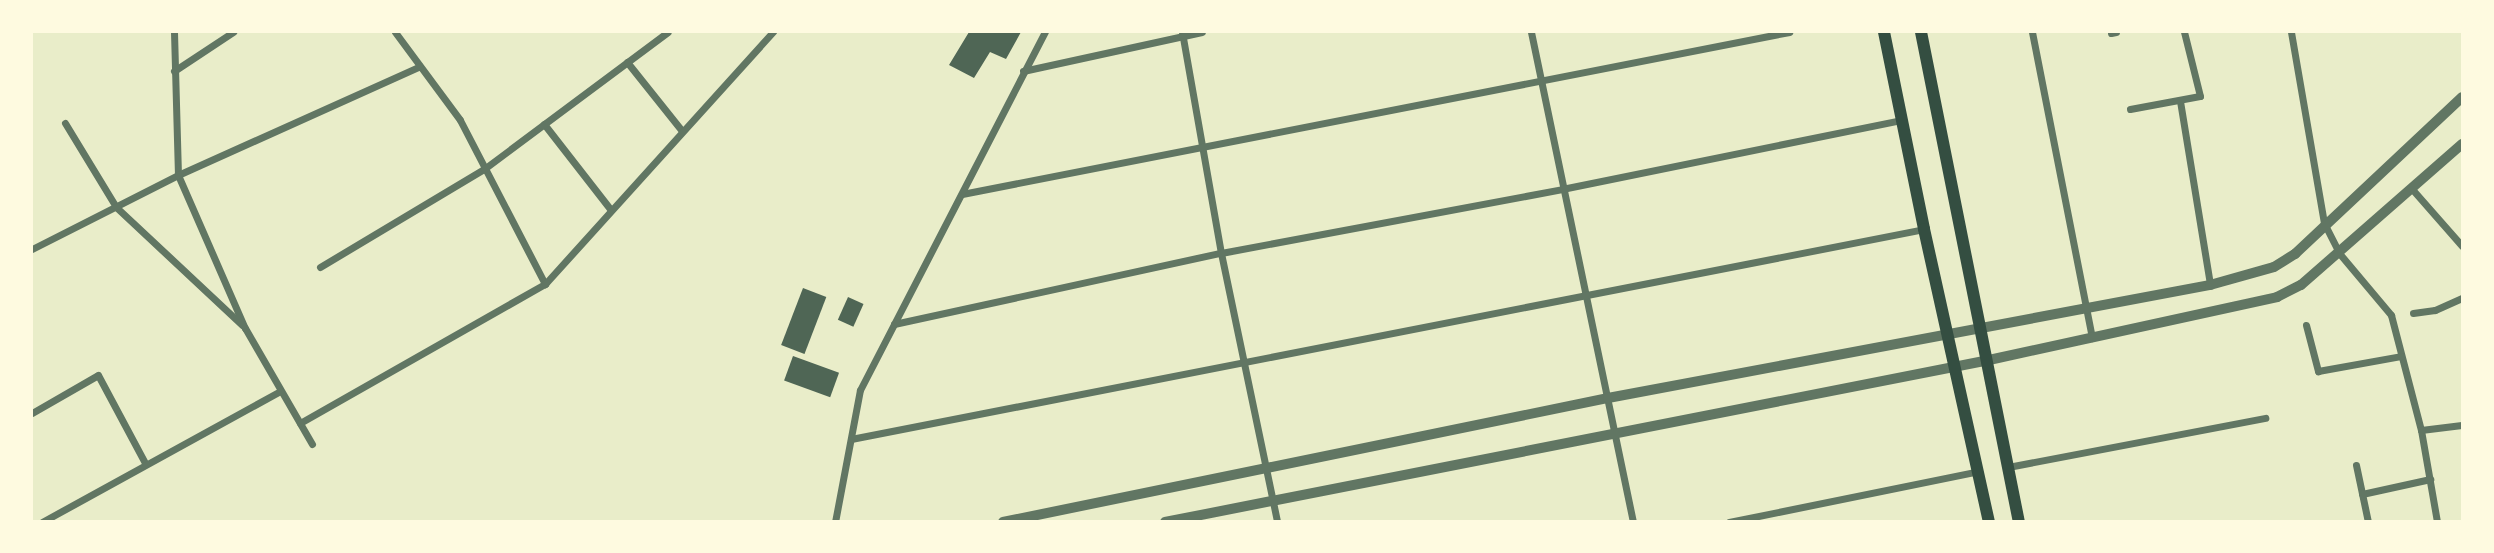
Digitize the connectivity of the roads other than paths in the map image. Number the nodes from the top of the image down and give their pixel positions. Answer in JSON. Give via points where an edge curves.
{"nodes":[{"id":1,"x":174,"y":32,"type":"edge"},
{"id":2,"x":233,"y":32,"type":"edge"},
{"id":3,"x":395,"y":32,"type":"edge"},
{"id":4,"x":668,"y":32,"type":"edge"},
{"id":5,"x":773,"y":32,"type":"edge"},
{"id":6,"x":1045,"y":32,"type":"edge"},
{"id":7,"x":1202,"y":32,"type":"edge"},
{"id":8,"x":1531,"y":32,"type":"edge"},
{"id":9,"x":1789,"y":32,"type":"edge"},
{"id":10,"x":1884,"y":32,"type":"edge"},
{"id":11,"x":1921,"y":32,"type":"edge"},
{"id":12,"x":2032,"y":32,"type":"edge"},
{"id":13,"x":2184,"y":32,"type":"edge"},
{"id":14,"x":2291,"y":32,"type":"edge"},
{"id":15,"x":1182,"y":33,"type":"edge"},
{"id":16,"x":627,"y":62,"type":"junction"},
{"id":17,"x":421,"y":66,"type":"junction"},
{"id":18,"x":174,"y":71,"type":"junction"},
{"id":19,"x":1023,"y":71,"type":"junction"},
{"id":20,"x":1541,"y":80,"type":"junction"},
{"id":21,"x":2462,"y":97,"type":"edge"},
{"id":22,"x":2180,"y":101,"type":"junction"},
{"id":23,"x":2130,"y":109,"type":"dead end"},
{"id":24,"x":1902,"y":120,"type":"junction"},
{"id":25,"x":65,"y":123,"type":"dead end"},
{"id":26,"x":544,"y":124,"type":"junction"},
{"id":27,"x":682,"y":131,"type":"junction"},
{"id":28,"x":2462,"y":144,"type":"edge"},
{"id":29,"x":1204,"y":146,"type":"junction"},
{"id":30,"x":484,"y":169,"type":"junction"},
{"id":31,"x":178,"y":175,"type":"junction"},
{"id":32,"x":1562,"y":189,"type":"junction"},
{"id":33,"x":2412,"y":189,"type":"junction"},
{"id":34,"x":962,"y":194,"type":"junction"},
{"id":35,"x":116,"y":207,"type":"junction"},
{"id":36,"x":611,"y":210,"type":"junction"},
{"id":37,"x":2324,"y":223,"type":"junction"},
{"id":38,"x":1924,"y":229,"type":"junction"},
{"id":39,"x":2462,"y":246,"type":"edge"},
{"id":40,"x":32,"y":249,"type":"edge"},
{"id":41,"x":1221,"y":253,"type":"junction"},
{"id":42,"x":2339,"y":253,"type":"junction"},
{"id":43,"x":320,"y":267,"type":"dead end"},
{"id":44,"x":545,"y":284,"type":"junction"},
{"id":45,"x":2210,"y":285,"type":"junction"},
{"id":46,"x":1584,"y":297,"type":"junction"},
{"id":47,"x":2462,"y":299,"type":"edge"},
{"id":48,"x":2086,"y":307,"type":"junction"},
{"id":49,"x":2413,"y":313,"type":"dead end"},
{"id":50,"x":894,"y":324,"type":"junction"},
{"id":51,"x":2306,"y":325,"type":"dead end"},
{"id":52,"x":245,"y":328,"type":"junction"},
{"id":53,"x":1982,"y":328,"type":"junction"},
{"id":54,"x":1949,"y":333,"type":"junction"},
{"id":55,"x":2092,"y":338,"type":"junction"},
{"id":56,"x":2401,"y":356,"type":"junction"},
{"id":57,"x":1243,"y":360,"type":"junction"},
{"id":58,"x":1989,"y":360,"type":"junction"},
{"id":59,"x":1956,"y":366,"type":"junction"},
{"id":60,"x":280,"y":391,"type":"junction"},
{"id":61,"x":1608,"y":398,"type":"junction"},
{"id":62,"x":32,"y":412,"type":"edge"},
{"id":63,"x":2265,"y":418,"type":"dead end"},
{"id":64,"x":300,"y":423,"type":"junction"},
{"id":65,"x":2462,"y":425,"type":"edge"},
{"id":66,"x":2421,"y":430,"type":"junction"},
{"id":67,"x":1613,"y":435,"type":"junction"},
{"id":68,"x":851,"y":439,"type":"junction"},
{"id":69,"x":312,"y":444,"type":"dead end"},
{"id":70,"x":145,"y":463,"type":"junction"},
{"id":71,"x":2356,"y":465,"type":"dead end"},
{"id":72,"x":1265,"y":467,"type":"junction"},
{"id":73,"x":2008,"y":467,"type":"junction"},
{"id":74,"x":1979,"y":471,"type":"junction"},
{"id":75,"x":2430,"y":479,"type":"junction"},
{"id":76,"x":2362,"y":494,"type":"junction"},
{"id":77,"x":1272,"y":502,"type":"junction"},
{"id":78,"x":42,"y":522,"type":"edge"},
{"id":79,"x":835,"y":522,"type":"edge"},
{"id":80,"x":1003,"y":522,"type":"edge"},
{"id":81,"x":1165,"y":522,"type":"edge"},
{"id":82,"x":1276,"y":522,"type":"edge"},
{"id":83,"x":1633,"y":522,"type":"edge"},
{"id":84,"x":1729,"y":522,"type":"edge"},
{"id":85,"x":1989,"y":522,"type":"edge"},
{"id":86,"x":2019,"y":522,"type":"edge"},
{"id":87,"x":2368,"y":522,"type":"edge"},
{"id":88,"x":2437,"y":522,"type":"edge"}],
"edges":[{"from":1,"to":18,"type":"street"},
{"from":2,"to":18,"type":"street"},
{"from":3,"to":17,"type":"street"},
{"from":4,"to":16,"type":"street"},
{"from":5,"to":27,"type":"street"},
{"from":6,"to":19,"type":"street"},
{"from":7,"to":15,"type":"street"},
{"from":8,"to":20,"type":"street"},
{"from":9,"to":20,"type":"street"},
{"from":10,"to":24,"type":"main road"},
{"from":11,"to":53,"type":"main road"},
{"from":12,"to":48,"type":"street"},
{"from":13,"to":22,"type":"street","via":[[2200,96]]},
{"from":14,"to":37,"type":"street"},
{"from":15,"to":19,"type":"street"},
{"from":15,"to":29,"type":"street"},
{"from":16,"to":26,"type":"street"},
{"from":16,"to":27,"type":"street"},
{"from":17,"to":30,"type":"street","via":[[460,120]]},
{"from":17,"to":31,"type":"street"},
{"from":18,"to":31,"type":"street"},
{"from":19,"to":34,"type":"street"},
{"from":20,"to":29,"type":"street"},
{"from":20,"to":32,"type":"street"},
{"from":21,"to":37,"type":"street"},
{"from":22,"to":23,"type":"street"},
{"from":22,"to":45,"type":"street"},
{"from":24,"to":32,"type":"street"},
{"from":24,"to":38,"type":"main road"},
{"from":25,"to":35,"type":"street"},
{"from":26,"to":30,"type":"street"},
{"from":26,"to":36,"type":"street"},
{"from":27,"to":36,"type":"street"},
{"from":28,"to":33,"type":"street"},
{"from":29,"to":34,"type":"street"},
{"from":29,"to":41,"type":"street"},
{"from":30,"to":43,"type":"street"},
{"from":30,"to":44,"type":"street"},
{"from":31,"to":35,"type":"street"},
{"from":31,"to":52,"type":"street"},
{"from":32,"to":41,"type":"street"},
{"from":32,"to":46,"type":"street"},
{"from":33,"to":39,"type":"street"},
{"from":33,"to":42,"type":"street"},
{"from":34,"to":50,"type":"street"},
{"from":35,"to":40,"type":"street"},
{"from":35,"to":52,"type":"street"},
{"from":36,"to":44,"type":"street"},
{"from":37,"to":42,"type":"street"},
{"from":37,"to":45,"type":"street","via":[[2295,254],[2274,267]]},
{"from":38,"to":46,"type":"street"},
{"from":38,"to":54,"type":"main road"},
{"from":41,"to":50,"type":"street"},
{"from":41,"to":57,"type":"street"},
{"from":42,"to":55,"type":"street","via":[[2301,285],[2277,297]]},
{"from":42,"to":56,"type":"street","via":[[2391,316]]},
{"from":44,"to":64,"type":"street"},
{"from":45,"to":48,"type":"street"},
{"from":46,"to":57,"type":"street"},
{"from":46,"to":61,"type":"street"},
{"from":47,"to":49,"type":"street"},
{"from":48,"to":53,"type":"street"},
{"from":48,"to":55,"type":"street"},
{"from":50,"to":68,"type":"street","via":[[860,390]]},
{"from":51,"to":56,"type":"street","via":[[2318,371]]},
{"from":52,"to":60,"type":"street"},
{"from":53,"to":54,"type":"street"},
{"from":53,"to":58,"type":"main road"},
{"from":54,"to":59,"type":"main road"},
{"from":54,"to":61,"type":"street"},
{"from":55,"to":58,"type":"street"},
{"from":56,"to":66,"type":"street"},
{"from":57,"to":68,"type":"street"},
{"from":57,"to":72,"type":"street"},
{"from":58,"to":59,"type":"street"},
{"from":58,"to":73,"type":"main road"},
{"from":59,"to":67,"type":"street"},
{"from":59,"to":74,"type":"main road"},
{"from":60,"to":64,"type":"street"},
{"from":60,"to":70,"type":"street"},
{"from":61,"to":67,"type":"street"},
{"from":61,"to":72,"type":"street"},
{"from":62,"to":70,"type":"street","via":[[98,374]]},
{"from":63,"to":73,"type":"street"},
{"from":64,"to":69,"type":"street"},
{"from":65,"to":66,"type":"street"},
{"from":66,"to":75,"type":"street"},
{"from":67,"to":77,"type":"street"},
{"from":67,"to":83,"type":"street"},
{"from":68,"to":79,"type":"street"},
{"from":70,"to":78,"type":"street"},
{"from":71,"to":76,"type":"street"},
{"from":72,"to":77,"type":"street"},
{"from":72,"to":80,"type":"street"},
{"from":73,"to":86,"type":"main road"},
{"from":74,"to":84,"type":"street"},
{"from":74,"to":85,"type":"main road"},
{"from":75,"to":76,"type":"street"},
{"from":75,"to":88,"type":"street"},
{"from":76,"to":87,"type":"street"},
{"from":77,"to":81,"type":"street"},
{"from":77,"to":82,"type":"street"}]}
